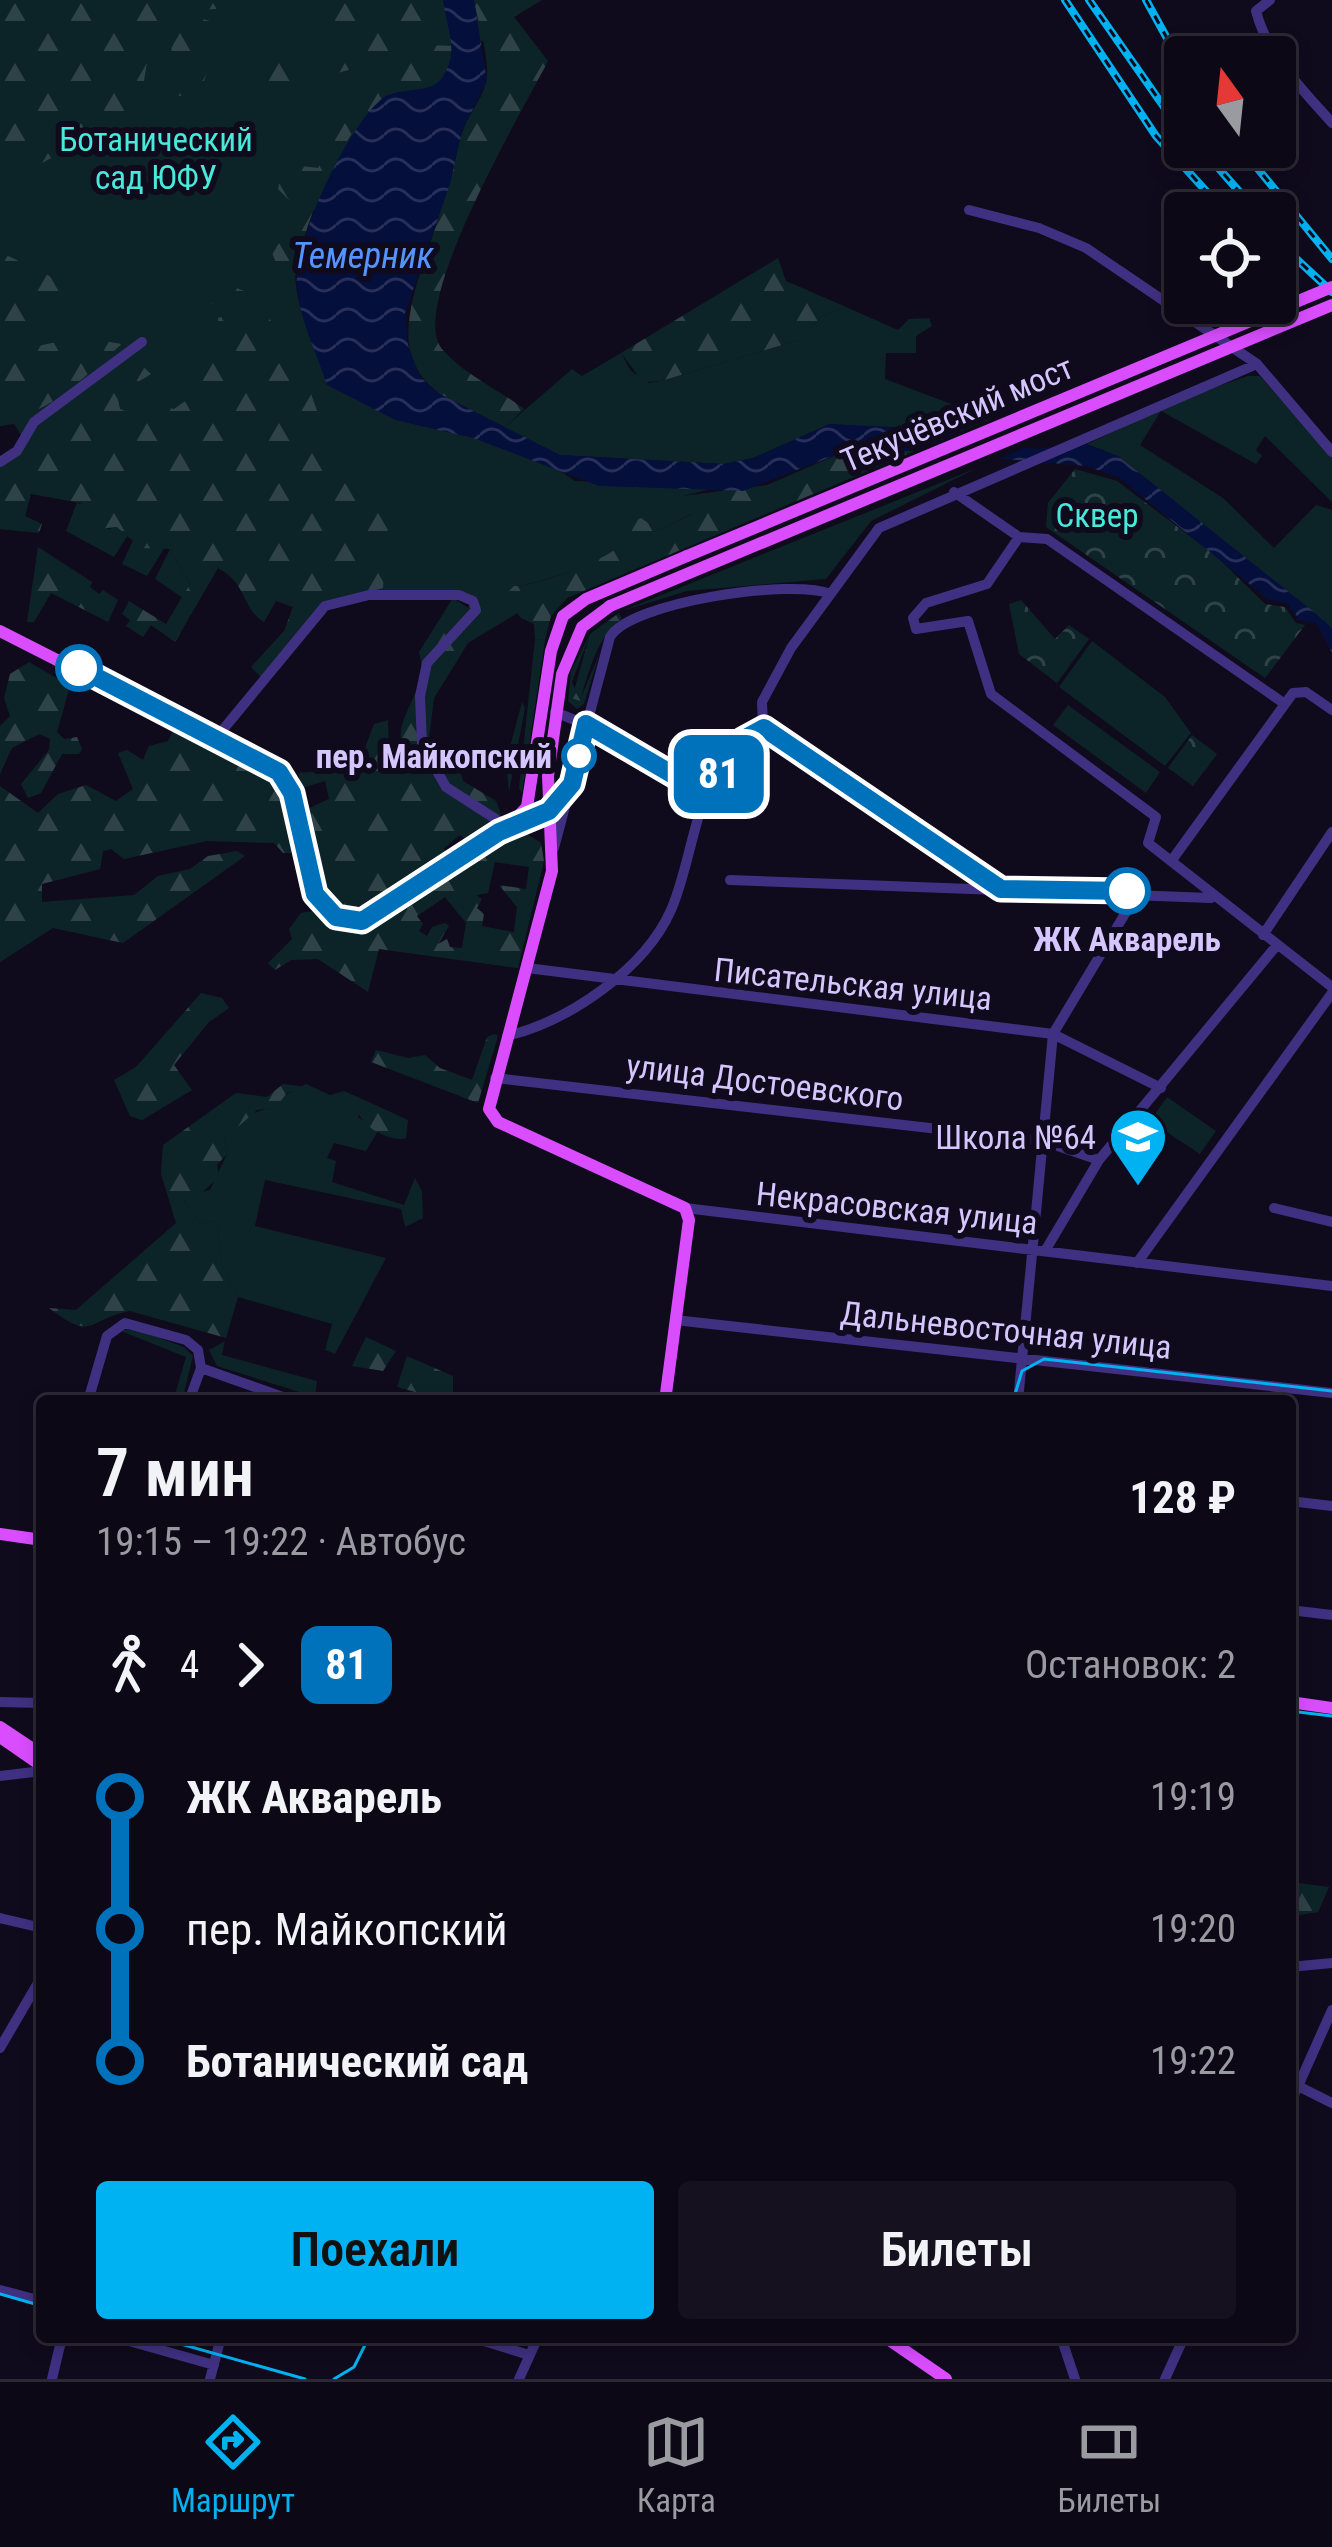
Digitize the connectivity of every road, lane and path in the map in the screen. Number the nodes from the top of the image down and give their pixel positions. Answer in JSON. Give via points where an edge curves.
{"nodes":[{"id":1,"x":1270,"y":0,"type":"edge"},
{"id":2,"x":1332,"y":122,"type":"edge"},
{"id":3,"x":969,"y":210,"type":"dead end"},
{"id":4,"x":1332,"y":287,"type":"edge"},
{"id":5,"x":1332,"y":305,"type":"edge"},
{"id":6,"x":142,"y":342,"type":"dead end"},
{"id":7,"x":1257,"y":364,"type":"junction"},
{"id":8,"x":1332,"y":452,"type":"edge"},
{"id":9,"x":0,"y":462,"type":"edge"},
{"id":10,"x":953,"y":492,"type":"junction"},
{"id":11,"x":1019,"y":538,"type":"junction"},
{"id":12,"x":830,"y":594,"type":"junction"},
{"id":13,"x":0,"y":631,"type":"edge"},
{"id":14,"x":1285,"y":704,"type":"junction"},
{"id":15,"x":1332,"y":710,"type":"edge"},
{"id":16,"x":555,"y":712,"type":"junction"},
{"id":17,"x":586,"y":724,"type":"junction"},
{"id":18,"x":764,"y":728,"type":"junction"},
{"id":19,"x":216,"y":738,"type":"junction"},
{"id":20,"x":572,"y":784,"type":"junction"},
{"id":21,"x":533,"y":788,"type":"junction"},
{"id":22,"x":706,"y":794,"type":"junction"},
{"id":23,"x":548,"y":796,"type":"junction"},
{"id":24,"x":549,"y":811,"type":"junction"},
{"id":25,"x":508,"y":827,"type":"junction"},
{"id":26,"x":1332,"y":832,"type":"edge"},
{"id":27,"x":554,"y":848,"type":"junction"},
{"id":28,"x":1172,"y":860,"type":"junction"},
{"id":29,"x":730,"y":880,"type":"dead end"},
{"id":30,"x":1001,"y":889,"type":"junction"},
{"id":31,"x":1138,"y":892,"type":"junction"},
{"id":32,"x":1211,"y":898,"type":"junction"},
{"id":33,"x":1263,"y":935,"type":"junction"},
{"id":34,"x":1277,"y":945,"type":"junction"},
{"id":35,"x":527,"y":968,"type":"junction"},
{"id":36,"x":610,"y":981,"type":"junction"},
{"id":37,"x":1332,"y":990,"type":"edge"},
{"id":38,"x":1053,"y":1034,"type":"junction"},
{"id":39,"x":507,"y":1036,"type":"junction"},
{"id":40,"x":494,"y":1078,"type":"junction"},
{"id":41,"x":1161,"y":1088,"type":"junction"},
{"id":42,"x":1043,"y":1141,"type":"junction"},
{"id":43,"x":1099,"y":1160,"type":"junction"},
{"id":44,"x":685,"y":1208,"type":"junction"},
{"id":45,"x":1274,"y":1208,"type":"dead end"},
{"id":46,"x":1332,"y":1222,"type":"edge"},
{"id":47,"x":1039,"y":1250,"type":"junction"},
{"id":48,"x":1137,"y":1263,"type":"junction"},
{"id":49,"x":1332,"y":1286,"type":"edge"},
{"id":50,"x":675,"y":1320,"type":"junction"},
{"id":51,"x":1023,"y":1359,"type":"junction"},
{"id":52,"x":201,"y":1368,"type":"junction"},
{"id":53,"x":1332,"y":1393,"type":"edge"},
{"id":54,"x":90,"y":1395,"type":"edge"},
{"id":55,"x":191,"y":1395,"type":"edge"},
{"id":56,"x":276,"y":1395,"type":"edge"},
{"id":57,"x":666,"y":1395,"type":"edge"},
{"id":58,"x":1019,"y":1395,"type":"edge"},
{"id":59,"x":1296,"y":1502,"type":"edge"},
{"id":60,"x":1332,"y":1505,"type":"edge"},
{"id":61,"x":0,"y":1534,"type":"edge"},
{"id":62,"x":36,"y":1539,"type":"edge"},
{"id":63,"x":1296,"y":1611,"type":"edge"},
{"id":64,"x":1332,"y":1615,"type":"edge"},
{"id":65,"x":0,"y":1702,"type":"edge"},
{"id":66,"x":36,"y":1703,"type":"edge"},
{"id":67,"x":1296,"y":1703,"type":"edge"},
{"id":68,"x":1332,"y":1708,"type":"edge"},
{"id":69,"x":0,"y":1727,"type":"edge"},
{"id":70,"x":0,"y":1737,"type":"edge"},
{"id":71,"x":36,"y":1751,"type":"edge"},
{"id":72,"x":36,"y":1764,"type":"edge"},
{"id":73,"x":36,"y":1770,"type":"edge"},
{"id":74,"x":0,"y":1777,"type":"edge"},
{"id":75,"x":0,"y":1918,"type":"edge"},
{"id":76,"x":36,"y":1927,"type":"edge"},
{"id":77,"x":1332,"y":1963,"type":"edge"},
{"id":78,"x":1296,"y":1966,"type":"edge"},
{"id":79,"x":36,"y":1986,"type":"edge"},
{"id":80,"x":1332,"y":2010,"type":"edge"},
{"id":81,"x":1,"y":2043,"type":"edge"},
{"id":82,"x":1296,"y":2088,"type":"edge"},
{"id":83,"x":1296,"y":2096,"type":"edge"},
{"id":84,"x":1332,"y":2103,"type":"edge"},
{"id":85,"x":0,"y":2290,"type":"edge"},
{"id":86,"x":36,"y":2299,"type":"edge"},
{"id":87,"x":61,"y":2343,"type":"edge"},
{"id":88,"x":135,"y":2343,"type":"edge"},
{"id":89,"x":220,"y":2343,"type":"edge"},
{"id":90,"x":491,"y":2343,"type":"edge"},
{"id":91,"x":535,"y":2343,"type":"edge"},
{"id":92,"x":881,"y":2343,"type":"edge"},
{"id":93,"x":894,"y":2343,"type":"edge"},
{"id":94,"x":1063,"y":2343,"type":"edge"},
{"id":95,"x":1181,"y":2343,"type":"edge"},
{"id":96,"x":530,"y":2354,"type":"junction"},
{"id":97,"x":214,"y":2366,"type":"junction"},
{"id":98,"x":52,"y":2379,"type":"edge"},
{"id":99,"x":210,"y":2379,"type":"edge"},
{"id":100,"x":519,"y":2379,"type":"edge"},
{"id":101,"x":933,"y":2379,"type":"edge"},
{"id":102,"x":946,"y":2379,"type":"edge"},
{"id":103,"x":1075,"y":2379,"type":"edge"},
{"id":104,"x":1165,"y":2379,"type":"edge"}],
"edges":[{"from":1,"to":2,"type":"street","via":[[1256,11],[1294,79]]},
{"from":3,"to":7,"type":"street","via":[[1086,248]]},
{"from":4,"to":21,"type":"main road","name":"Текучёвский мост","bridge":true,"via":[[573,605],[556,629]]},
{"from":5,"to":16,"type":"main road","name":"Текучёвский мост","bridge":true,"via":[[610,606],[574,639]]},
{"from":6,"to":9,"type":"street","via":[[34,422],[17,452]]},
{"from":7,"to":8,"type":"street"},
{"from":7,"to":10,"type":"street"},
{"from":10,"to":11,"type":"street"},
{"from":10,"to":12,"type":"street","via":[[879,528]]},
{"from":11,"to":14,"type":"street","via":[[1047,539]]},
{"from":11,"to":28,"type":"street","via":[[987,584],[922,606],[916,629],[968,622],[991,694],[1156,818],[1148,843]]},
{"from":12,"to":17,"type":"street","via":[[804,587],[635,617],[614,629]]},
{"from":12,"to":18,"type":"street","via":[[762,702]]},
{"from":13,"to":19,"type":"main road"},
{"from":14,"to":15,"type":"street","via":[[1298,691]]},
{"from":14,"to":28,"type":"street"},
{"from":16,"to":17,"type":"street"},
{"from":16,"to":23,"type":"main road"},
{"from":17,"to":20,"type":"street"},
{"from":17,"to":22,"type":"street"},
{"from":18,"to":22,"type":"street","via":[[742,740]]},
{"from":18,"to":30,"type":"street"},
{"from":19,"to":25,"type":"main road","via":[[287,782],[312,887],[341,919],[376,915]]},
{"from":19,"to":25,"type":"street","via":[[325,606],[369,595],[459,595],[476,610],[428,663],[422,745],[446,788]]},
{"from":20,"to":23,"type":"main road"},
{"from":20,"to":24,"type":"main road"},
{"from":20,"to":27,"type":"street"},
{"from":21,"to":23,"type":"main road"},
{"from":21,"to":25,"type":"main road"},
{"from":22,"to":36,"type":"street","via":[[664,923]]},
{"from":23,"to":24,"type":"main road"},
{"from":24,"to":25,"type":"main road"},
{"from":24,"to":27,"type":"main road"},
{"from":25,"to":27,"type":"main road","via":[[539,829]]},
{"from":26,"to":33,"type":"street"},
{"from":27,"to":35,"type":"main road"},
{"from":28,"to":32,"type":"street"},
{"from":29,"to":30,"type":"street"},
{"from":30,"to":31,"type":"street"},
{"from":31,"to":32,"type":"street"},
{"from":31,"to":38,"type":"street"},
{"from":32,"to":33,"type":"street"},
{"from":33,"to":34,"type":"street"},
{"from":34,"to":37,"type":"street"},
{"from":34,"to":41,"type":"street"},
{"from":35,"to":36,"type":"street","name":"Писательская улица"},
{"from":35,"to":39,"type":"main road"},
{"from":36,"to":38,"type":"street","name":"Писательская улица"},
{"from":36,"to":39,"type":"street"},
{"from":37,"to":48,"type":"street"},
{"from":38,"to":41,"type":"street","name":"Писательская улица"},
{"from":38,"to":42,"type":"street"},
{"from":39,"to":40,"type":"main road"},
{"from":40,"to":42,"type":"street","name":"улица Достоевского"},
{"from":40,"to":44,"type":"main road","name":"Некрасовская улица","via":[[488,1102],[498,1122]]},
{"from":41,"to":43,"type":"street"},
{"from":42,"to":43,"type":"street","name":"улица Достоевского"},
{"from":42,"to":47,"type":"street"},
{"from":43,"to":47,"type":"street"},
{"from":44,"to":47,"type":"street","name":"Некрасовская улица"},
{"from":44,"to":50,"type":"main road"},
{"from":45,"to":46,"type":"street"},
{"from":47,"to":48,"type":"street","name":"Некрасовская улица"},
{"from":47,"to":51,"type":"street"},
{"from":48,"to":49,"type":"street","name":"Некрасовская улица"},
{"from":50,"to":51,"type":"street","name":"Дальневосточная улица"},
{"from":50,"to":57,"type":"main road"},
{"from":51,"to":53,"type":"street","name":"Дальневосточная улица"},
{"from":51,"to":58,"type":"street"},
{"from":52,"to":54,"type":"street","via":[[193,1344],[124,1322],[107,1336]]},
{"from":52,"to":55,"type":"street"},
{"from":52,"to":56,"type":"street"},
{"from":59,"to":60,"type":"street"},
{"from":61,"to":62,"type":"main road"},
{"from":63,"to":64,"type":"street"},
{"from":65,"to":66,"type":"street"},
{"from":67,"to":68,"type":"main road"},
{"from":69,"to":71,"type":"main road"},
{"from":70,"to":72,"type":"main road"},
{"from":73,"to":74,"type":"street"},
{"from":75,"to":76,"type":"street"},
{"from":77,"to":78,"type":"street"},
{"from":79,"to":81,"type":"street"},
{"from":80,"to":82,"type":"street"},
{"from":83,"to":84,"type":"street"},
{"from":85,"to":86,"type":"street"},
{"from":87,"to":98,"type":"street"},
{"from":88,"to":97,"type":"street"},
{"from":89,"to":97,"type":"street"},
{"from":90,"to":96,"type":"street"},
{"from":91,"to":96,"type":"street"},
{"from":92,"to":101,"type":"main road"},
{"from":93,"to":102,"type":"main road"},
{"from":94,"to":103,"type":"street"},
{"from":95,"to":104,"type":"street"},
{"from":96,"to":100,"type":"street"},
{"from":97,"to":99,"type":"street"}]}
